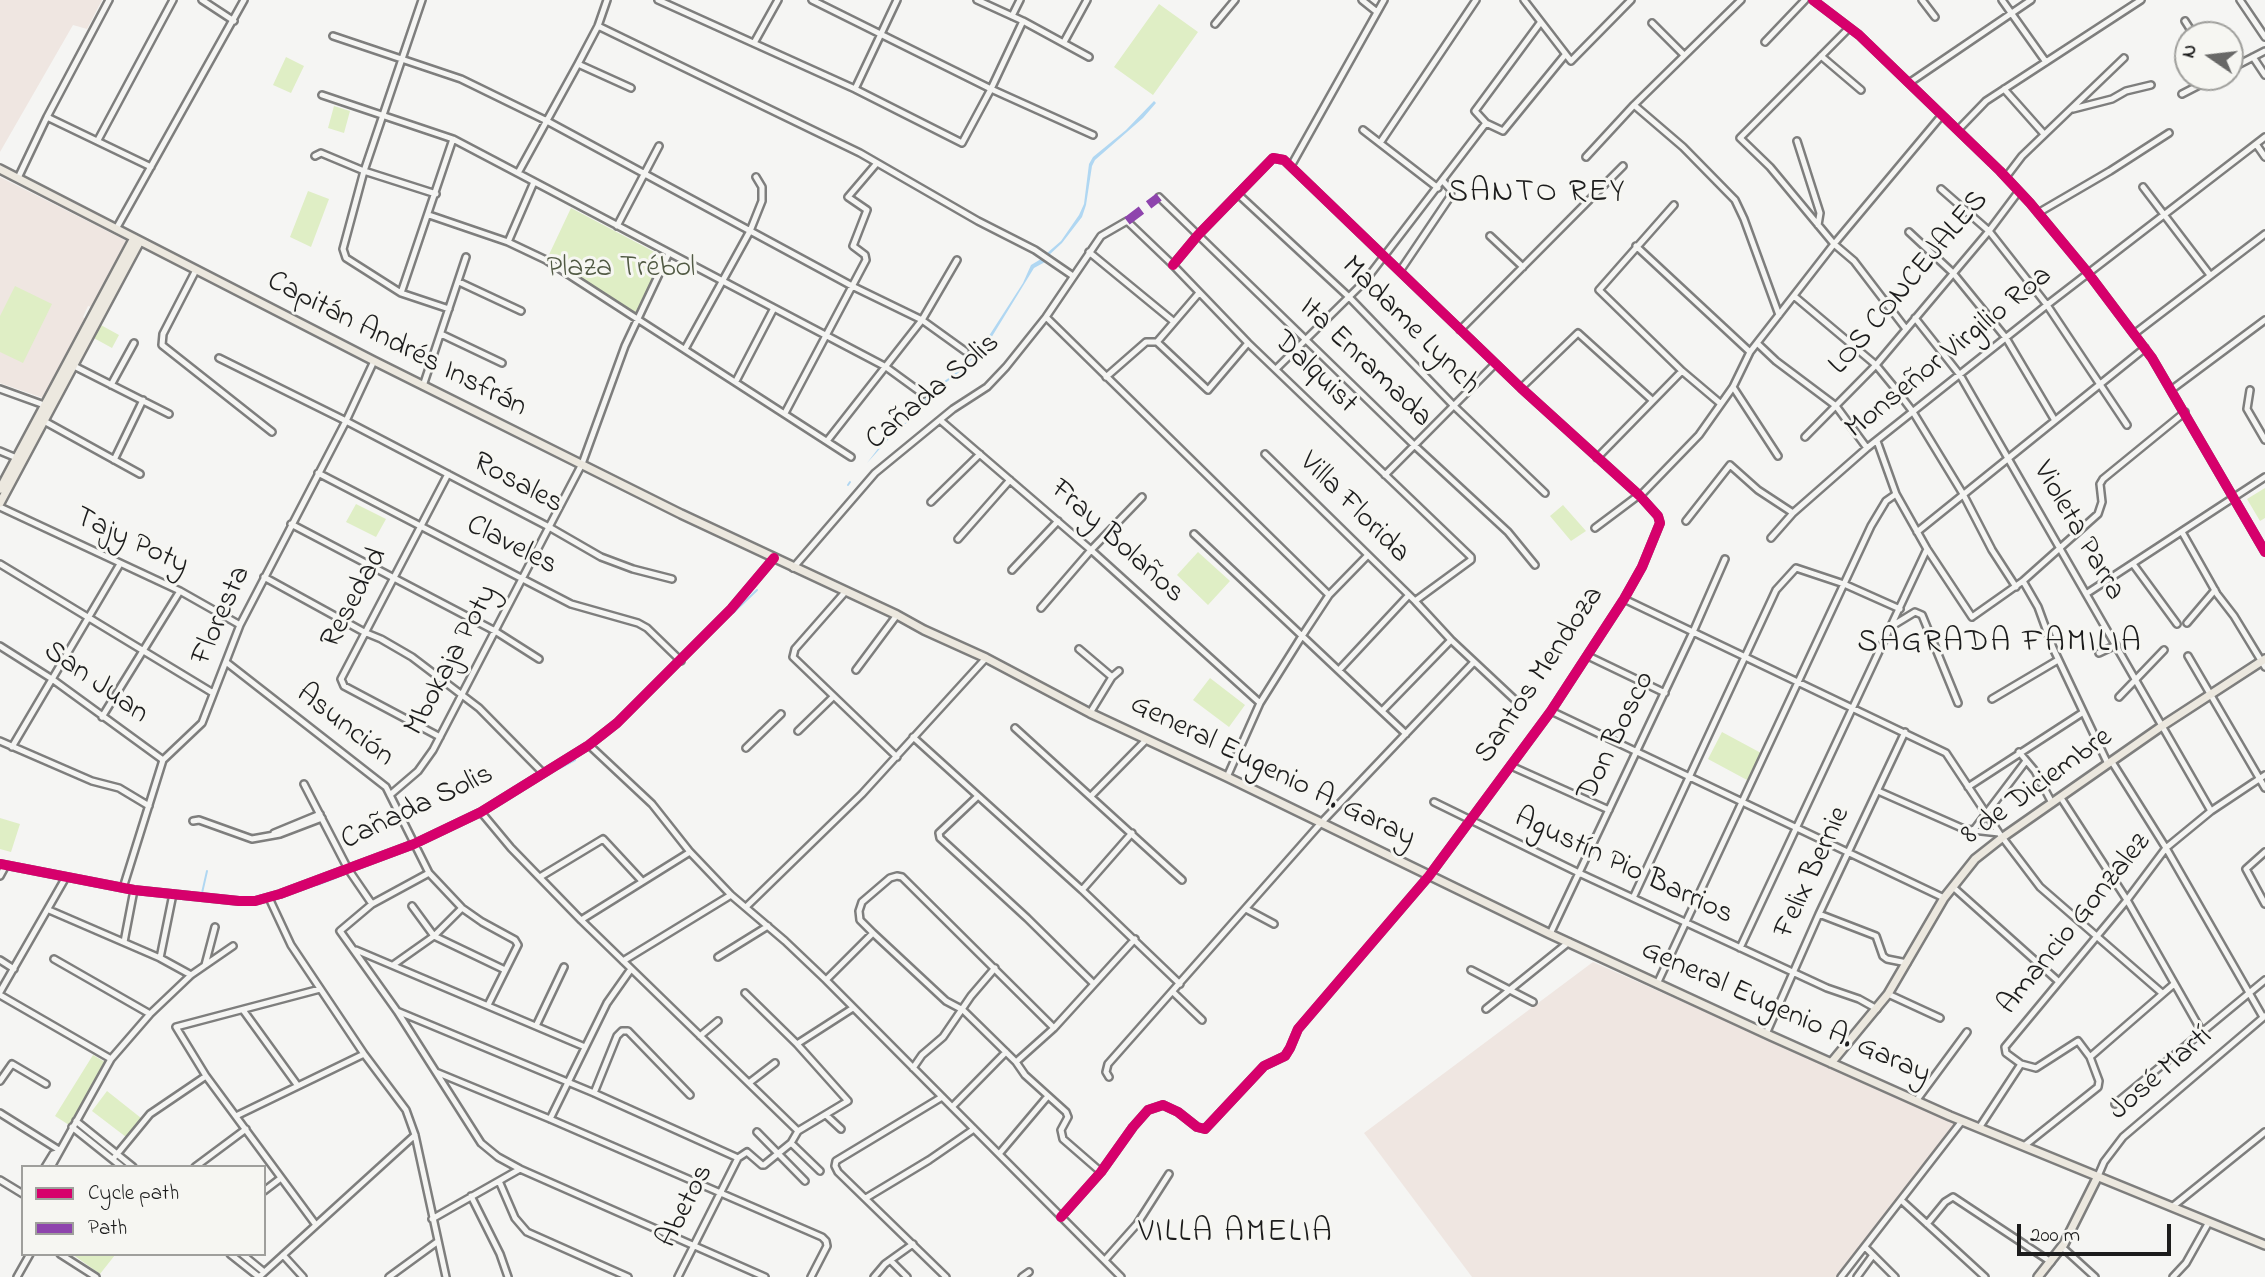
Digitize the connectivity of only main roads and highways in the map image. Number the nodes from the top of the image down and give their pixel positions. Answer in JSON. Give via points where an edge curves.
{"nodes":[{"id":1,"x":0,"y":169,"type":"edge"},
{"id":2,"x":137,"y":240,"type":"junction"},
{"id":3,"x":47,"y":406,"type":"junction"},
{"id":4,"x":19,"y":459,"type":"junction"},
{"id":5,"x":0,"y":489,"type":"edge"},
{"id":6,"x":0,"y":505,"type":"edge"},
{"id":7,"x":774,"y":558,"type":"joint"},
{"id":8,"x":2264,"y":662,"type":"edge"},
{"id":9,"x":1831,"y":1063,"type":"junction"},
{"id":10,"x":2098,"y":1176,"type":"junction"},
{"id":11,"x":2265,"y":1245,"type":"edge"},
{"id":12,"x":2038,"y":1277,"type":"edge"}],
"edges":[{"from":1,"to":2,"type":"main road","name":"Capitán Andrés Insfrán"},
{"from":2,"to":3,"type":"main road"},
{"from":2,"to":7,"type":"main road","name":"Capitán Andrés Insfrán"},
{"from":3,"to":4,"type":"main road"},
{"from":3,"to":4,"type":"main road","via":[[44,421]]},
{"from":4,"to":5,"type":"main road"},
{"from":4,"to":6,"type":"main road"},
{"from":7,"to":9,"type":"main road","name":"General Eugenio A. Garay","via":[[1550,934]]},
{"from":8,"to":9,"type":"main road","name":"8 de Diciembre","via":[[2001,835],[1975,859],[1944,898],[1888,994]]},
{"from":9,"to":10,"type":"main road","name":"General Eugenio A. Garay"},
{"from":10,"to":11,"type":"main road","name":"General Eugenio A. Garay"},
{"from":10,"to":12,"type":"main road","via":[[2062,1247]]}]}
